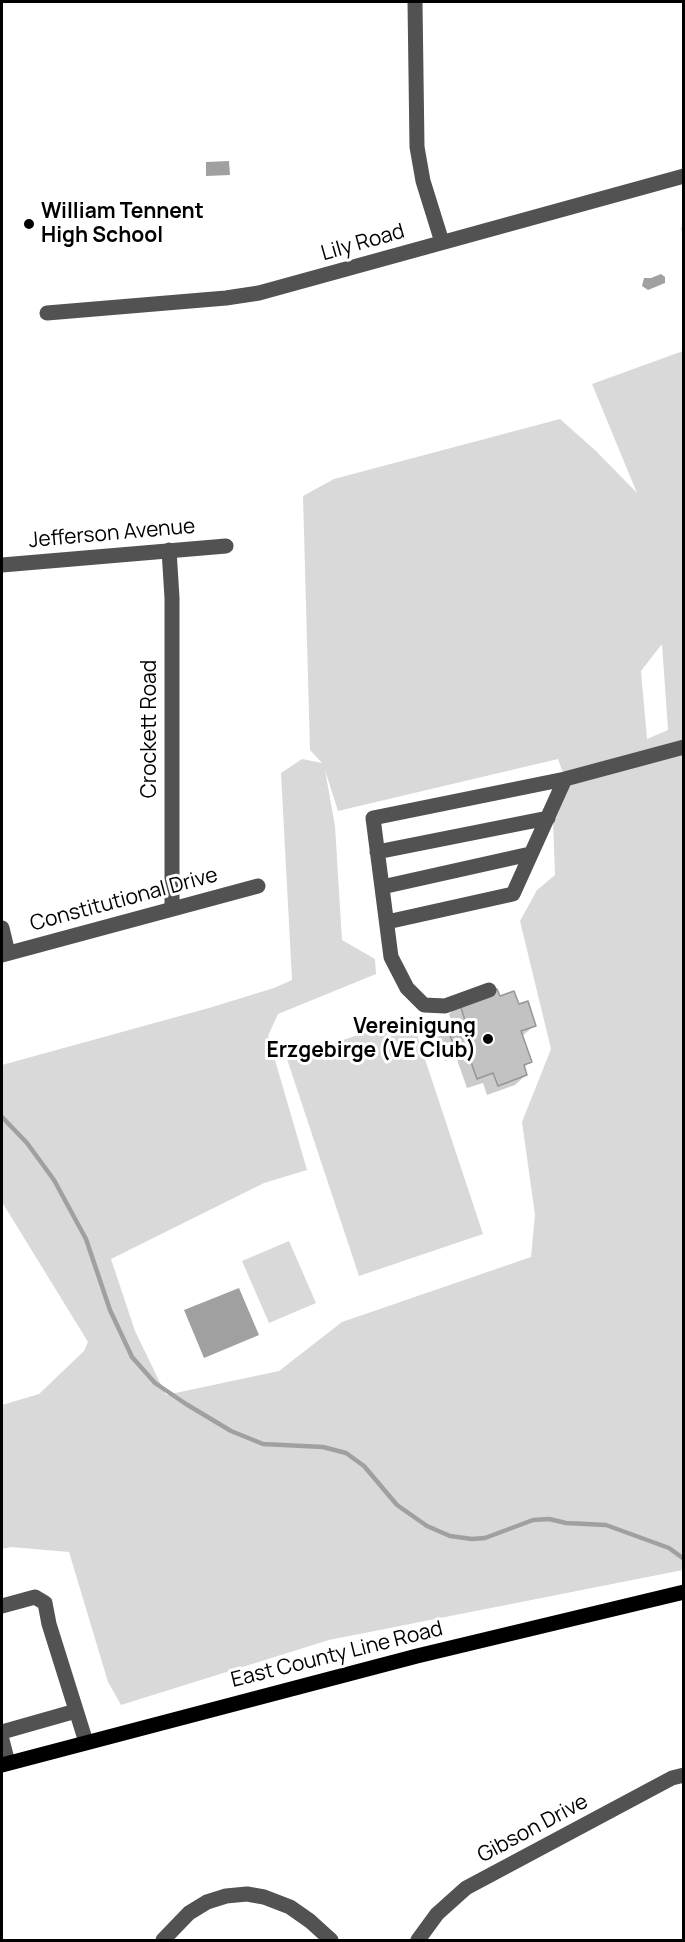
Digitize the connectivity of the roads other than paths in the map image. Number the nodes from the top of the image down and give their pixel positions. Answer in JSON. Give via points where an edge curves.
{"nodes":[{"id":1,"x":415,"y":2,"type":"edge"},
{"id":2,"x":684,"y":176,"type":"edge"},
{"id":3,"x":442,"y":242,"type":"junction"},
{"id":4,"x":47,"y":313,"type":"dead end"},
{"id":5,"x":226,"y":546,"type":"dead end"},
{"id":6,"x":169,"y":550,"type":"junction"},
{"id":7,"x":2,"y":565,"type":"edge"},
{"id":8,"x":684,"y":747,"type":"edge"},
{"id":9,"x":565,"y":779,"type":"junction"},
{"id":10,"x":548,"y":818,"type":"junction"},
{"id":11,"x":377,"y":852,"type":"junction"},
{"id":12,"x":530,"y":854,"type":"junction"},
{"id":13,"x":258,"y":886,"type":"dead end"},
{"id":14,"x":382,"y":887,"type":"junction"},
{"id":15,"x":172,"y":908,"type":"junction"},
{"id":16,"x":387,"y":922,"type":"junction"},
{"id":17,"x":2,"y":928,"type":"edge"},
{"id":18,"x":5,"y":954,"type":"edge"},
{"id":19,"x":489,"y":990,"type":"dead end"},
{"id":20,"x":684,"y":1592,"type":"edge"},
{"id":21,"x":2,"y":1606,"type":"edge"},
{"id":22,"x":76,"y":1711,"type":"junction"},
{"id":23,"x":2,"y":1732,"type":"edge"},
{"id":24,"x":2,"y":1740,"type":"edge"},
{"id":25,"x":86,"y":1742,"type":"junction"},
{"id":26,"x":5,"y":1764,"type":"edge"},
{"id":27,"x":684,"y":1775,"type":"edge"},
{"id":28,"x":163,"y":1941,"type":"edge"},
{"id":29,"x":331,"y":1941,"type":"edge"},
{"id":30,"x":418,"y":1941,"type":"edge"}],
"edges":[{"from":1,"to":3,"type":"street","via":[[417,147]]},
{"from":2,"to":3,"type":"street","name":"Lily Road"},
{"from":3,"to":4,"type":"street","name":"Lily Road","via":[[259,293]]},
{"from":5,"to":6,"type":"street","name":"Jefferson Avenue"},
{"from":6,"to":7,"type":"street","name":"Jefferson Avenue"},
{"from":6,"to":15,"type":"street","name":"Crockett Road"},
{"from":8,"to":9,"type":"street"},
{"from":9,"to":10,"type":"street"},
{"from":9,"to":11,"type":"street","via":[[373,818]]},
{"from":10,"to":11,"type":"street"},
{"from":10,"to":12,"type":"street"},
{"from":11,"to":14,"type":"street"},
{"from":12,"to":14,"type":"street"},
{"from":12,"to":16,"type":"street","via":[[513,894]]},
{"from":13,"to":15,"type":"street","name":"Constitutional Drive"},
{"from":14,"to":16,"type":"street"},
{"from":15,"to":18,"type":"street","name":"Constitutional Drive"},
{"from":16,"to":19,"type":"street","via":[[391,957],[407,988],[424,1005],[445,1006]]},
{"from":17,"to":18,"type":"street"},
{"from":20,"to":25,"type":"main road","name":"East County Line Road"},
{"from":21,"to":22,"type":"street","via":[[35,1597],[45,1603]]},
{"from":22,"to":23,"type":"street"},
{"from":22,"to":25,"type":"street"},
{"from":24,"to":26,"type":"street"},
{"from":25,"to":26,"type":"main road","name":"East County Line Road"},
{"from":27,"to":30,"type":"street","name":"Gibson Drive","via":[[466,1888],[437,1914]]},
{"from":28,"to":29,"type":"street","via":[[189,1913],[207,1902],[247,1894],[290,1906]]}]}
